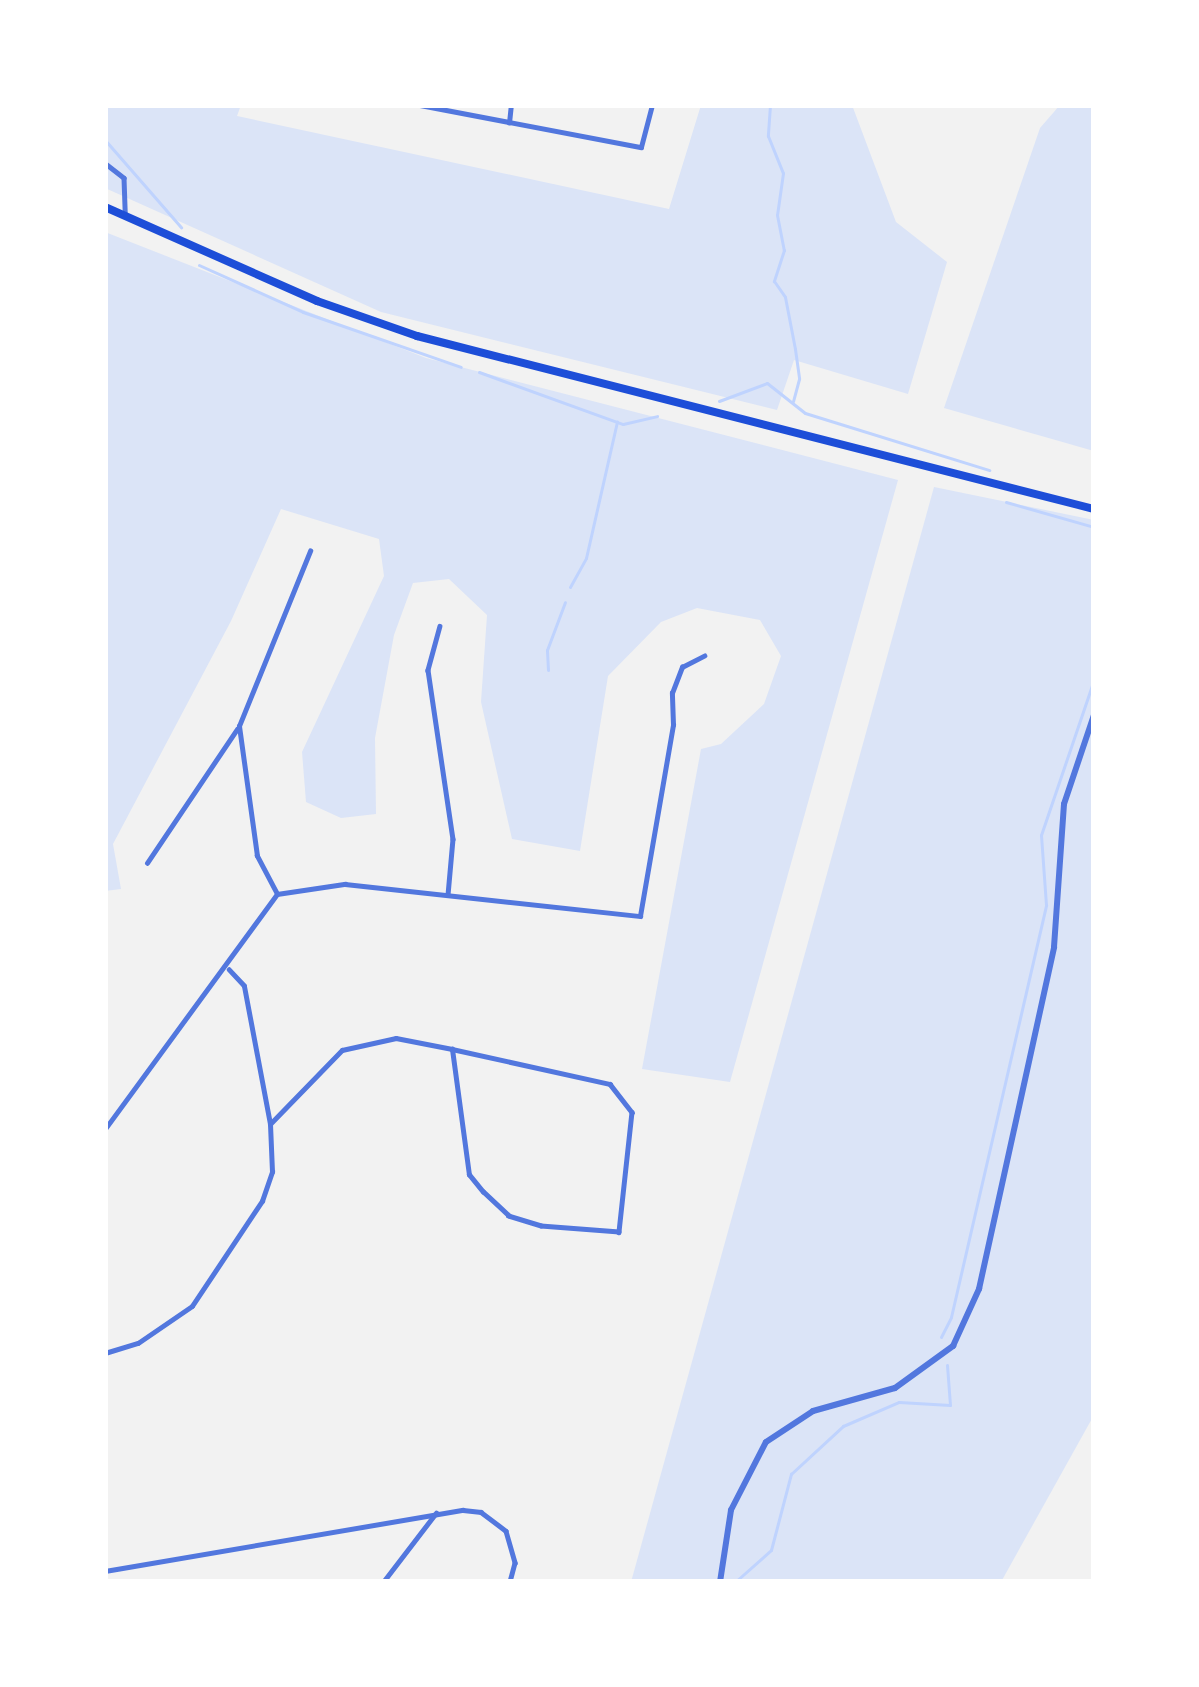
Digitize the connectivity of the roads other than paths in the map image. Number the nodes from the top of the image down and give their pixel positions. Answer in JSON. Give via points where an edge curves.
{"nodes":[{"id":1,"x":420,"y":105,"type":"edge"},
{"id":2,"x":511,"y":105,"type":"edge"},
{"id":3,"x":652,"y":105,"type":"edge"},
{"id":4,"x":509,"y":125,"type":"junction"},
{"id":5,"x":105,"y":163,"type":"edge"},
{"id":6,"x":105,"y":207,"type":"edge"},
{"id":7,"x":125,"y":216,"type":"junction"},
{"id":8,"x":1094,"y":509,"type":"edge"},
{"id":9,"x":310,"y":551,"type":"dead end"},
{"id":10,"x":440,"y":626,"type":"dead end"},
{"id":11,"x":704,"y":656,"type":"dead end"},
{"id":12,"x":1094,"y":715,"type":"edge"},
{"id":13,"x":239,"y":726,"type":"junction"},
{"id":14,"x":147,"y":863,"type":"dead end"},
{"id":15,"x":277,"y":894,"type":"junction"},
{"id":16,"x":448,"y":896,"type":"junction"},
{"id":17,"x":228,"y":968,"type":"junction"},
{"id":18,"x":452,"y":1048,"type":"junction"},
{"id":19,"x":270,"y":1124,"type":"junction"},
{"id":20,"x":105,"y":1129,"type":"edge"},
{"id":21,"x":105,"y":1353,"type":"edge"},
{"id":22,"x":436,"y":1514,"type":"junction"},
{"id":23,"x":105,"y":1571,"type":"edge"},
{"id":24,"x":383,"y":1582,"type":"edge"},
{"id":25,"x":511,"y":1582,"type":"edge"},
{"id":26,"x":720,"y":1582,"type":"edge"}],
"edges":[{"from":1,"to":4,"type":"street"},
{"from":2,"to":4,"type":"street"},
{"from":3,"to":4,"type":"street","via":[[641,147]]},
{"from":5,"to":7,"type":"street","via":[[124,178]]},
{"from":6,"to":7,"type":"main road"},
{"from":7,"to":8,"type":"main road","via":[[417,336]]},
{"from":9,"to":13,"type":"street"},
{"from":10,"to":16,"type":"street","via":[[428,670],[454,839]]},
{"from":11,"to":16,"type":"street","via":[[682,667],[672,693],[640,916]]},
{"from":12,"to":26,"type":"street","via":[[1064,804],[1054,947],[979,1289],[953,1346],[895,1388],[813,1411],[766,1442],[731,1510]]},
{"from":13,"to":14,"type":"street"},
{"from":13,"to":15,"type":"street","via":[[256,856]]},
{"from":15,"to":16,"type":"street","via":[[345,884]]},
{"from":15,"to":17,"type":"street"},
{"from":17,"to":19,"type":"street","via":[[244,986]]},
{"from":17,"to":20,"type":"street"},
{"from":18,"to":18,"type":"street","via":[[610,1084],[632,1112],[619,1232],[541,1226],[509,1216],[484,1192],[470,1175]]},
{"from":18,"to":19,"type":"street","via":[[396,1038],[342,1051]]},
{"from":19,"to":21,"type":"street","via":[[272,1172],[262,1201],[193,1306],[138,1343]]},
{"from":22,"to":23,"type":"street"},
{"from":22,"to":24,"type":"street"},
{"from":22,"to":25,"type":"street","via":[[481,1512],[506,1531]]}]}
